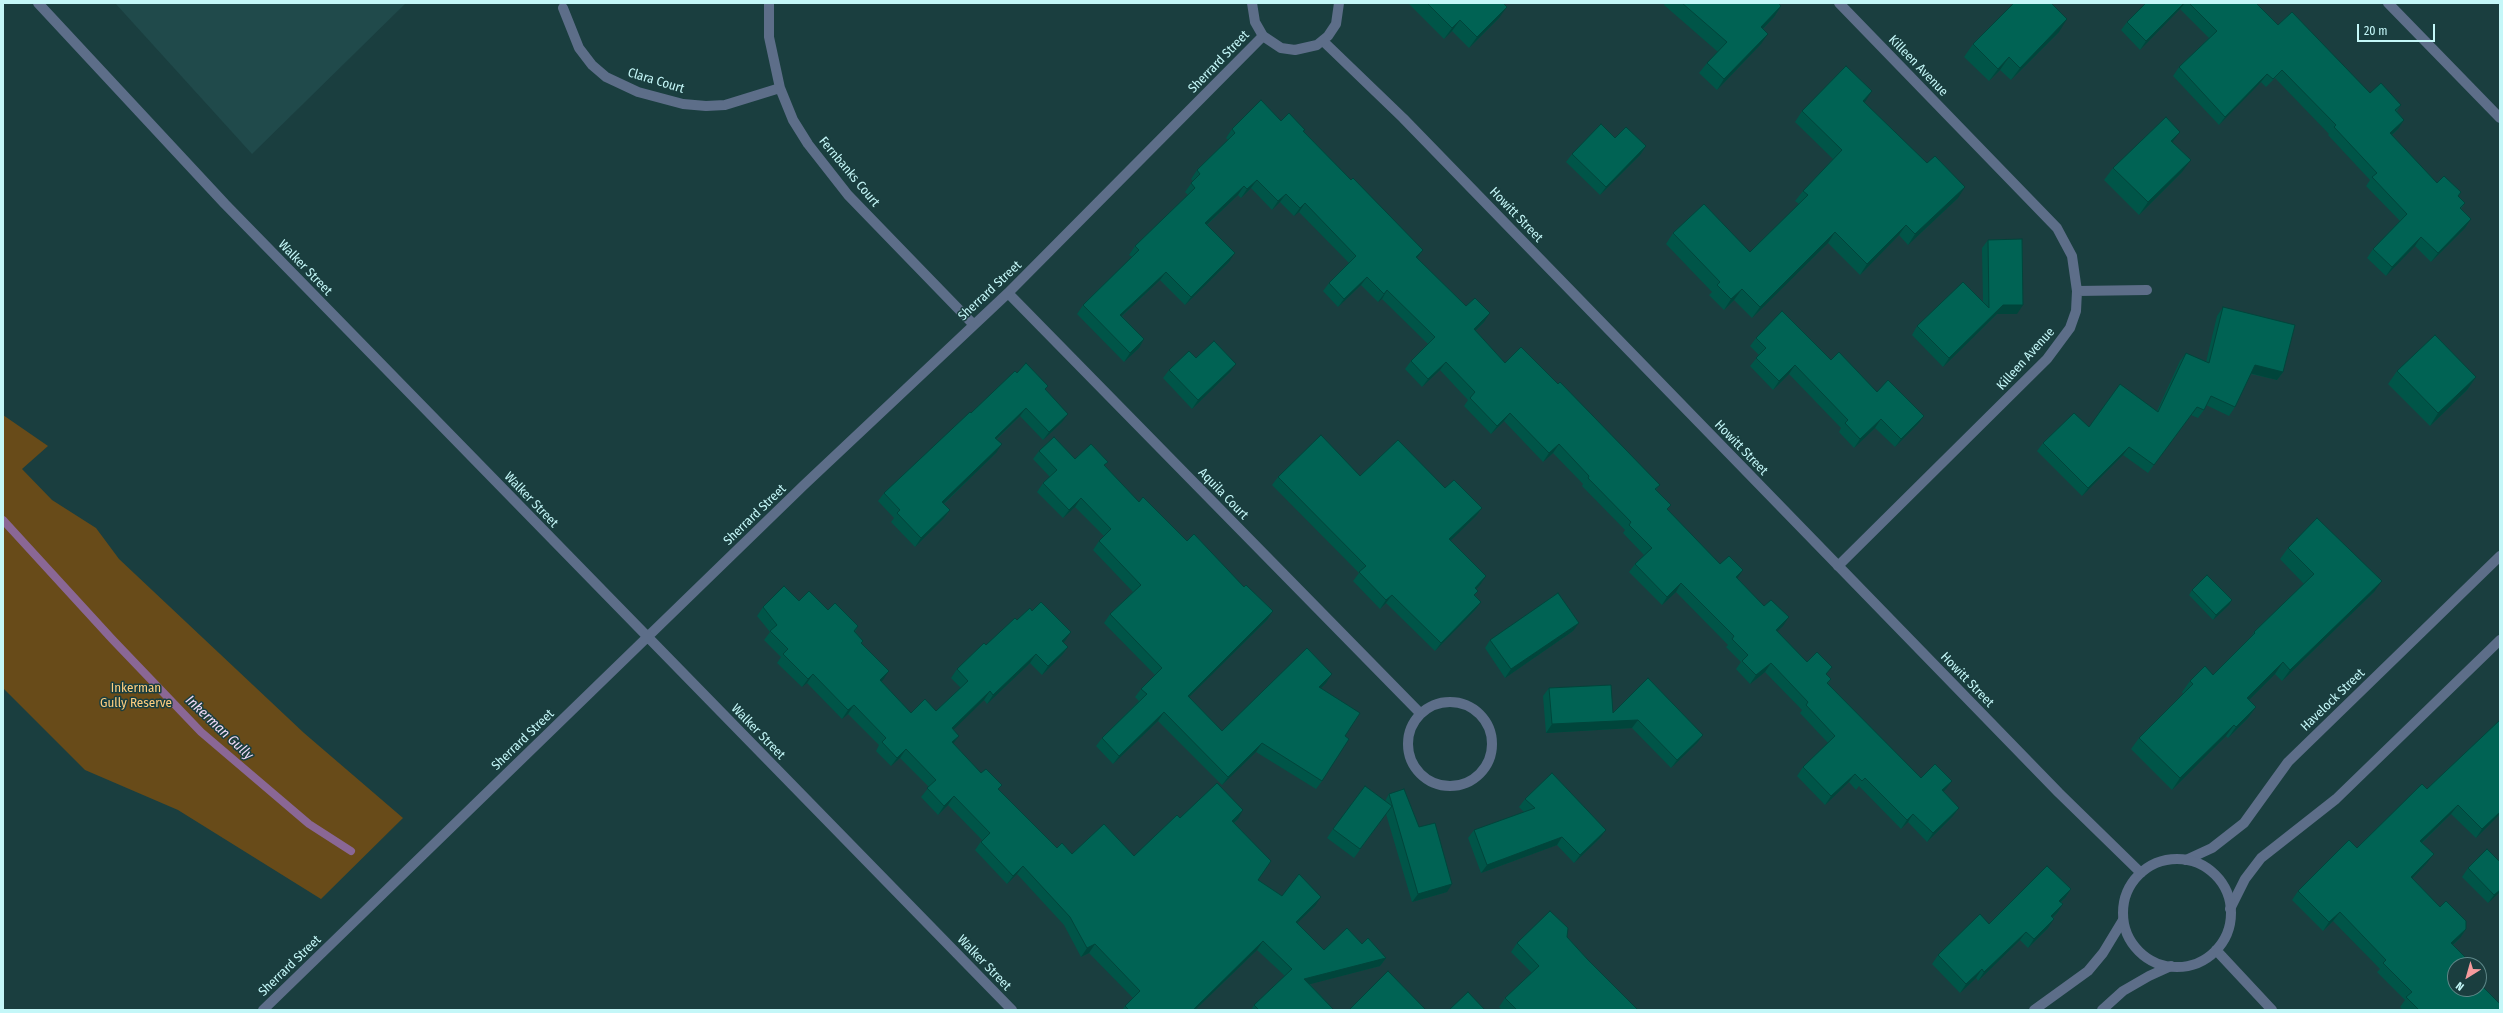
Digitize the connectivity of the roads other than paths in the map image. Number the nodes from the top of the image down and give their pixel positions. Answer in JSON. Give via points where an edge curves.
{"nodes":[{"id":1,"x":38,"y":3,"type":"edge"},
{"id":2,"x":769,"y":3,"type":"edge"},
{"id":3,"x":1252,"y":3,"type":"edge"},
{"id":4,"x":1339,"y":3,"type":"edge"},
{"id":5,"x":1839,"y":3,"type":"edge"},
{"id":6,"x":2388,"y":3,"type":"edge"},
{"id":7,"x":563,"y":8,"type":"dead end"},
{"id":8,"x":1263,"y":36,"type":"junction"},
{"id":9,"x":1323,"y":41,"type":"junction"},
{"id":10,"x":780,"y":88,"type":"junction"},
{"id":11,"x":2500,"y":118,"type":"edge"},
{"id":12,"x":2078,"y":290,"type":"junction"},
{"id":13,"x":2147,"y":290,"type":"dead end"},
{"id":14,"x":1008,"y":293,"type":"junction"},
{"id":15,"x":973,"y":324,"type":"junction"},
{"id":16,"x":2500,"y":556,"type":"edge"},
{"id":17,"x":1838,"y":566,"type":"junction"},
{"id":18,"x":648,"y":638,"type":"junction"},
{"id":19,"x":2500,"y":640,"type":"edge"},
{"id":20,"x":1420,"y":713,"type":"junction"},
{"id":21,"x":2186,"y":860,"type":"junction"},
{"id":22,"x":2141,"y":872,"type":"junction"},
{"id":23,"x":2230,"y":909,"type":"junction"},
{"id":24,"x":2123,"y":920,"type":"junction"},
{"id":25,"x":2216,"y":950,"type":"junction"},
{"id":26,"x":2171,"y":966,"type":"junction"},
{"id":27,"x":263,"y":1010,"type":"edge"},
{"id":28,"x":1012,"y":1010,"type":"edge"},
{"id":29,"x":2034,"y":1010,"type":"edge"},
{"id":30,"x":2102,"y":1010,"type":"edge"},
{"id":31,"x":2272,"y":1010,"type":"edge"}],
"edges":[{"from":1,"to":18,"type":"street","name":"Walker Street","via":[[225,204]]},
{"from":2,"to":10,"type":"street","name":"Fernbanks Court","via":[[769,37]]},
{"from":3,"to":8,"type":"street","via":[[1255,22]]},
{"from":4,"to":9,"type":"street","via":[[1336,24]]},
{"from":5,"to":12,"type":"street","name":"Killeen Avenue","via":[[2057,228],[2072,256]]},
{"from":6,"to":11,"type":"street"},
{"from":7,"to":10,"type":"street","name":"Clara Court","via":[[579,48],[592,65],[606,77],[638,92],[683,104],[706,106],[725,104]]},
{"from":8,"to":9,"type":"street","via":[[1274,45],[1288,50],[1303,50]]},
{"from":8,"to":14,"type":"street","name":"Sherrard Street"},
{"from":9,"to":17,"type":"street","name":"Howitt Street","via":[[1408,123]]},
{"from":10,"to":15,"type":"street","name":"Fernbanks Court","via":[[793,120],[825,167],[848,195]]},
{"from":12,"to":13,"type":"street"},
{"from":12,"to":17,"type":"street","name":"Killeen Avenue","via":[[2076,311],[2070,328],[2047,359]]},
{"from":14,"to":15,"type":"street","name":"Sherrard Street"},
{"from":14,"to":20,"type":"street","name":"Aquila Court"},
{"from":15,"to":18,"type":"street","name":"Sherrard Street"},
{"from":16,"to":21,"type":"street","name":"Havelock Street","via":[[2288,762],[2244,823],[2212,848]]},
{"from":17,"to":22,"type":"street","name":"Howitt Street","via":[[2059,793]]},
{"from":18,"to":27,"type":"street","name":"Sherrard Street"},
{"from":18,"to":28,"type":"street","name":"Walker Street"},
{"from":19,"to":23,"type":"street","via":[[2336,799],[2261,858],[2245,879]]},
{"from":20,"to":20,"type":"street","via":[[1434,704],[1450,701],[1466,705],[1480,714],[1489,728],[1492,743],[1490,756],[1479,774],[1468,782],[1448,786],[1428,780],[1418,771],[1411,759],[1407,743],[1411,727]]},
{"from":21,"to":22,"type":"street","via":[[2162,861]]},
{"from":21,"to":23,"type":"street","via":[[2201,865],[2214,874],[2227,894]]},
{"from":22,"to":24,"type":"street","via":[[2128,889]]},
{"from":23,"to":25,"type":"street","via":[[2228,931]]},
{"from":24,"to":26,"type":"street","via":[[2128,937],[2139,951],[2154,962]]},
{"from":24,"to":29,"type":"street","via":[[2103,953],[2088,971]]},
{"from":25,"to":26,"type":"street","via":[[2192,965]]},
{"from":25,"to":31,"type":"street"},
{"from":26,"to":30,"type":"street","via":[[2128,988]]}]}
